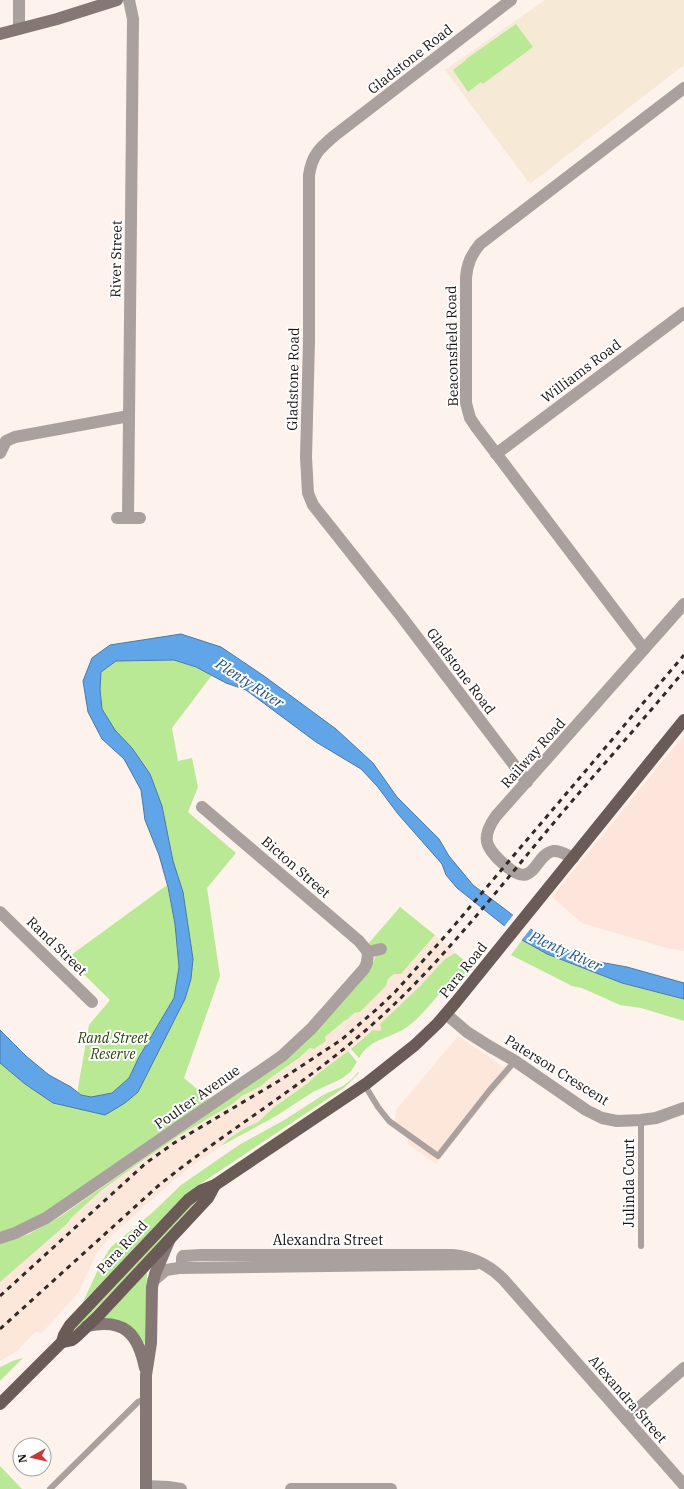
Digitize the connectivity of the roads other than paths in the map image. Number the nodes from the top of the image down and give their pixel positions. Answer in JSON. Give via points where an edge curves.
{"nodes":[{"id":1,"x":19,"y":0,"type":"edge"},
{"id":2,"x":117,"y":0,"type":"edge"},
{"id":3,"x":129,"y":0,"type":"edge"},
{"id":4,"x":511,"y":0,"type":"edge"},
{"id":5,"x":19,"y":29,"type":"junction"},
{"id":6,"x":0,"y":34,"type":"edge"},
{"id":7,"x":684,"y":88,"type":"edge"},
{"id":8,"x":684,"y":313,"type":"edge"},
{"id":9,"x":129,"y":416,"type":"junction"},
{"id":10,"x":0,"y":453,"type":"edge"},
{"id":11,"x":496,"y":454,"type":"junction"},
{"id":12,"x":140,"y":518,"type":"dead end"},
{"id":13,"x":684,"y":604,"type":"edge"},
{"id":14,"x":644,"y":649,"type":"junction"},
{"id":15,"x":684,"y":720,"type":"edge"},
{"id":16,"x":527,"y":782,"type":"junction"},
{"id":17,"x":202,"y":807,"type":"dead end"},
{"id":18,"x":573,"y":858,"type":"junction"},
{"id":19,"x":0,"y":912,"type":"edge"},
{"id":20,"x":381,"y":949,"type":"dead end"},
{"id":21,"x":368,"y":952,"type":"junction"},
{"id":22,"x":92,"y":1002,"type":"dead end"},
{"id":23,"x":446,"y":1014,"type":"junction"},
{"id":24,"x":515,"y":1061,"type":"junction"},
{"id":25,"x":364,"y":1084,"type":"junction"},
{"id":26,"x":684,"y":1108,"type":"edge"},
{"id":27,"x":641,"y":1120,"type":"junction"},
{"id":28,"x":215,"y":1185,"type":"junction"},
{"id":29,"x":0,"y":1238,"type":"edge"},
{"id":30,"x":169,"y":1240,"type":"junction"},
{"id":31,"x":641,"y":1246,"type":"dead end"},
{"id":32,"x":153,"y":1281,"type":"junction"},
{"id":33,"x":88,"y":1326,"type":"junction"},
{"id":34,"x":62,"y":1342,"type":"junction"},
{"id":35,"x":684,"y":1368,"type":"edge"},
{"id":36,"x":146,"y":1375,"type":"junction"},
{"id":37,"x":147,"y":1398,"type":"junction"},
{"id":38,"x":0,"y":1404,"type":"edge"},
{"id":39,"x":626,"y":1419,"type":"junction"},
{"id":40,"x":684,"y":1485,"type":"edge"},
{"id":41,"x":146,"y":1488,"type":"edge"},
{"id":42,"x":50,"y":1489,"type":"edge"},
{"id":43,"x":181,"y":1489,"type":"edge"},
{"id":44,"x":291,"y":1489,"type":"edge"},
{"id":45,"x":391,"y":1489,"type":"edge"}],
"edges":[{"from":1,"to":5,"type":"street"},
{"from":2,"to":5,"type":"street"},
{"from":3,"to":9,"type":"street","name":"River Street","via":[[133,19]]},
{"from":4,"to":16,"type":"street","name":"Gladstone Road","via":[[334,136],[314,156],[309,175],[306,457],[308,492],[313,505]]},
{"from":5,"to":6,"type":"street"},
{"from":7,"to":11,"type":"street","name":"Beaconsfield Road","via":[[480,244],[470,258],[466,278],[466,403],[470,418]]},
{"from":8,"to":11,"type":"street","name":"Williams Road"},
{"from":9,"to":10,"type":"street","via":[[15,437],[6,441]]},
{"from":9,"to":12,"type":"street","name":"River Street","via":[[122,518]]},
{"from":11,"to":14,"type":"street","name":"Beaconsfield Road"},
{"from":13,"to":14,"type":"street","name":"Railway Road"},
{"from":14,"to":16,"type":"street","name":"Railway Road"},
{"from":15,"to":18,"type":"main road","name":"Para Road"},
{"from":16,"to":18,"type":"street","name":"Railway Road","via":[[492,820],[487,838],[489,847],[500,861],[519,875],[532,871],[551,852],[558,851]]},
{"from":17,"to":21,"type":"street","name":"Bicton Street","via":[[359,941]]},
{"from":18,"to":23,"type":"main road","name":"Para Road"},
{"from":19,"to":22,"type":"street","name":"Rand Street"},
{"from":20,"to":21,"type":"street"},
{"from":21,"to":29,"type":"street","name":"Poulter Avenue","via":[[364,969],[311,1030],[282,1056],[46,1218]]},
{"from":23,"to":24,"type":"street","name":"Paterson Crescent","via":[[467,1032]]},
{"from":23,"to":25,"type":"main road","name":"Para Road","via":[[416,1045]]},
{"from":24,"to":25,"type":"lane","via":[[438,1156],[389,1121]]},
{"from":24,"to":27,"type":"street","name":"Paterson Crescent","via":[[586,1110],[602,1118],[617,1121]]},
{"from":25,"to":28,"type":"main road","name":"Para Road"},
{"from":26,"to":27,"type":"street","name":"Paterson Crescent"},
{"from":27,"to":31,"type":"lane","name":"Julinda Court"},
{"from":28,"to":30,"type":"main road","name":"Para Road","via":[[208,1198]]},
{"from":28,"to":34,"type":"main road","name":"Para Road","via":[[202,1190],[181,1207],[70,1325]]},
{"from":30,"to":32,"type":"street"},
{"from":30,"to":33,"type":"main road","name":"Para Road"},
{"from":32,"to":36,"type":"street","via":[[150,1351]]},
{"from":32,"to":39,"type":"street","name":"Alexandra Street","via":[[166,1270],[182,1268],[483,1264],[503,1279]]},
{"from":33,"to":34,"type":"main road","name":"Para Road","via":[[72,1340]]},
{"from":33,"to":36,"type":"street","via":[[108,1324],[129,1332],[140,1348]]},
{"from":34,"to":38,"type":"main road","name":"Para Road"},
{"from":35,"to":39,"type":"street"},
{"from":36,"to":37,"type":"street"},
{"from":37,"to":41,"type":"street"},
{"from":37,"to":42,"type":"lane","via":[[138,1402]]},
{"from":39,"to":40,"type":"street","name":"Alexandra Street"},
{"from":41,"to":43,"type":"street"},
{"from":44,"to":45,"type":"street"}]}
